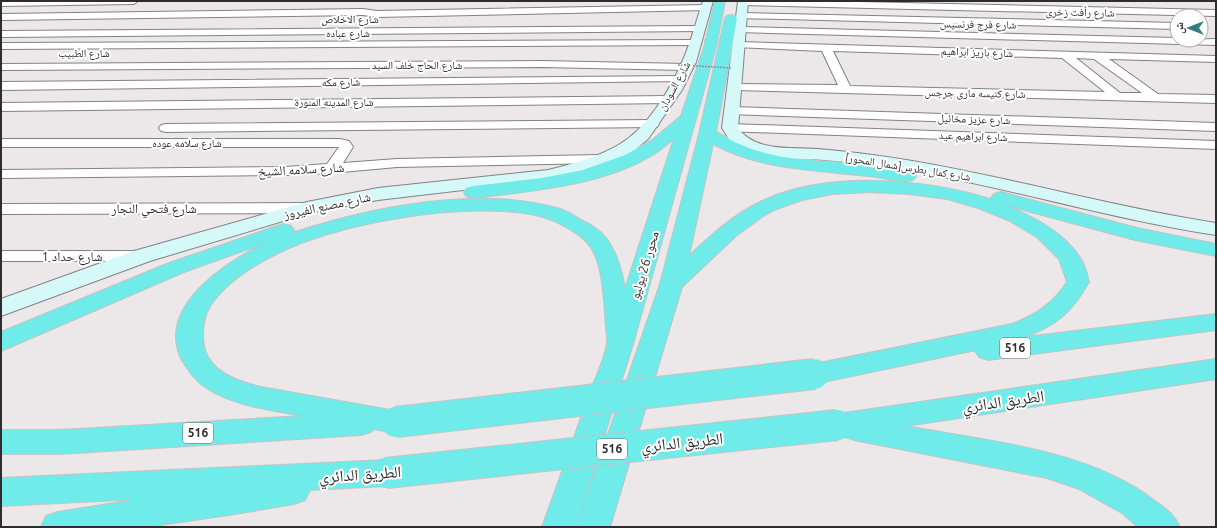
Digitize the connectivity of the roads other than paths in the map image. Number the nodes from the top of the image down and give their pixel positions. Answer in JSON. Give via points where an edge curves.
{"nodes":[{"id":1,"x":134,"y":1,"type":"edge"},
{"id":2,"x":600,"y":1,"type":"edge"},
{"id":3,"x":720,"y":1,"type":"edge"},
{"id":4,"x":512,"y":2,"type":"dead end"},
{"id":5,"x":1,"y":3,"type":"edge"},
{"id":6,"x":384,"y":4,"type":"dead end"},
{"id":7,"x":706,"y":5,"type":"edge"},
{"id":8,"x":1216,"y":13,"type":"edge"},
{"id":9,"x":375,"y":14,"type":"junction"},
{"id":10,"x":740,"y":16,"type":"edge"},
{"id":11,"x":1,"y":17,"type":"edge"},
{"id":12,"x":1169,"y":26,"type":"edge"},
{"id":13,"x":699,"y":29,"type":"junction"},
{"id":14,"x":1,"y":34,"type":"edge"},
{"id":15,"x":1216,"y":41,"type":"edge"},
{"id":16,"x":695,"y":43,"type":"junction"},
{"id":17,"x":293,"y":45,"type":"junction"},
{"id":18,"x":1,"y":46,"type":"edge"},
{"id":19,"x":178,"y":46,"type":"junction"},
{"id":20,"x":826,"y":48,"type":"junction"},
{"id":21,"x":168,"y":53,"type":"junction"},
{"id":22,"x":1,"y":54,"type":"edge"},
{"id":23,"x":1065,"y":54,"type":"junction"},
{"id":24,"x":1096,"y":55,"type":"junction"},
{"id":25,"x":1216,"y":58,"type":"edge"},
{"id":26,"x":271,"y":65,"type":"junction"},
{"id":27,"x":148,"y":66,"type":"junction"},
{"id":28,"x":683,"y":66,"type":"junction"},
{"id":29,"x":1,"y":67,"type":"edge"},
{"id":30,"x":680,"y":79,"type":"junction"},
{"id":31,"x":1,"y":86,"type":"edge"},
{"id":32,"x":734,"y":86,"type":"junction"},
{"id":33,"x":846,"y":89,"type":"junction"},
{"id":34,"x":1118,"y":96,"type":"junction"},
{"id":35,"x":1155,"y":97,"type":"junction"},
{"id":36,"x":1216,"y":99,"type":"edge"},
{"id":37,"x":668,"y":100,"type":"junction"},
{"id":38,"x":1,"y":106,"type":"edge"},
{"id":39,"x":731,"y":120,"type":"junction"},
{"id":40,"x":652,"y":124,"type":"junction"},
{"id":41,"x":698,"y":126,"type":"junction"},
{"id":42,"x":1216,"y":127,"type":"edge"},
{"id":43,"x":166,"y":128,"type":"dead end"},
{"id":44,"x":1,"y":143,"type":"edge"},
{"id":45,"x":1216,"y":145,"type":"edge"},
{"id":46,"x":601,"y":160,"type":"junction"},
{"id":47,"x":331,"y":168,"type":"junction"},
{"id":48,"x":1,"y":174,"type":"edge"},
{"id":49,"x":307,"y":208,"type":"junction"},
{"id":50,"x":1,"y":209,"type":"edge"},
{"id":51,"x":1216,"y":229,"type":"edge"},
{"id":52,"x":1216,"y":250,"type":"edge"},
{"id":53,"x":1,"y":256,"type":"edge"},
{"id":54,"x":142,"y":256,"type":"junction"},
{"id":55,"x":671,"y":284,"type":"junction"},
{"id":56,"x":1,"y":308,"type":"edge"},
{"id":57,"x":1216,"y":322,"type":"edge"},
{"id":58,"x":1,"y":342,"type":"edge"},
{"id":59,"x":620,"y":344,"type":"junction"},
{"id":60,"x":1216,"y":369,"type":"edge"},
{"id":61,"x":814,"y":374,"type":"junction"},
{"id":62,"x":396,"y":422,"type":"junction"},
{"id":63,"x":837,"y":425,"type":"junction"},
{"id":64,"x":1,"y":442,"type":"edge"},
{"id":65,"x":386,"y":473,"type":"junction"},
{"id":66,"x":1,"y":492,"type":"edge"},
{"id":67,"x":58,"y":527,"type":"edge"},
{"id":68,"x":559,"y":527,"type":"edge"},
{"id":69,"x":593,"y":527,"type":"edge"},
{"id":70,"x":1163,"y":527,"type":"edge"}],
"edges":[{"from":1,"to":5,"type":"street"},
{"from":2,"to":4,"type":"street"},
{"from":3,"to":41,"type":"highway","name":"محور 26 يوليو"},
{"from":6,"to":9,"type":"street"},
{"from":7,"to":9,"type":"street"},
{"from":7,"to":13,"type":"street","name":"شارع السودان"},
{"from":8,"to":10,"type":"street"},
{"from":9,"to":11,"type":"street","via":[[362,12]]},
{"from":10,"to":12,"type":"street","name":"شارع رأفت زخرى"},
{"from":10,"to":15,"type":"street","name":"شارع فرج فرنسيس"},
{"from":10,"to":20,"type":"street","name":"شارع باريز ابراهيم"},
{"from":10,"to":32,"type":"street"},
{"from":10,"to":41,"type":"highway","name":"محور 26 يوليو"},
{"from":13,"to":14,"type":"street","name":"شارع الاخلاص"},
{"from":13,"to":16,"type":"street","name":"شارع السودان"},
{"from":16,"to":17,"type":"street","name":"شارع عباده"},
{"from":16,"to":28,"type":"street","name":"شارع السودان"},
{"from":17,"to":19,"type":"street","name":"شارع عباده"},
{"from":17,"to":26,"type":"street"},
{"from":18,"to":19,"type":"street","name":"شارع عباده"},
{"from":19,"to":21,"type":"street"},
{"from":20,"to":23,"type":"street","name":"شارع باريز ابراهيم"},
{"from":20,"to":33,"type":"street"},
{"from":21,"to":22,"type":"street","name":"شارع الطبيب"},
{"from":21,"to":27,"type":"street"},
{"from":23,"to":24,"type":"street","name":"شارع باريز ابراهيم"},
{"from":23,"to":34,"type":"street"},
{"from":24,"to":25,"type":"street","name":"شارع باريز ابراهيم"},
{"from":24,"to":35,"type":"street"},
{"from":26,"to":27,"type":"street","name":"شارع الحاج خلف السيد"},
{"from":26,"to":28,"type":"street","name":"شارع الحاج خلف السيد"},
{"from":27,"to":29,"type":"street","name":"شارع الحاج خلف السيد"},
{"from":28,"to":30,"type":"street","name":"شارع السودان"},
{"from":30,"to":31,"type":"street","name":"شارع مكه"},
{"from":30,"to":37,"type":"street","name":"شارع السودان"},
{"from":32,"to":33,"type":"street","name":"شارع كنيسه مارى جرجس"},
{"from":32,"to":39,"type":"street"},
{"from":33,"to":34,"type":"street","name":"شارع كنيسه مارى جرجس"},
{"from":34,"to":35,"type":"street","name":"شارع كنيسه مارى جرجس"},
{"from":35,"to":36,"type":"street","name":"شارع كنيسه مارى جرجس"},
{"from":37,"to":38,"type":"street","name":"شارع المدينه المنورة"},
{"from":37,"to":40,"type":"street","name":"شارع السودان"},
{"from":39,"to":42,"type":"street","name":"شارع عزيز مخائيل"},
{"from":39,"to":45,"type":"street","name":"شارع ابراهيم عيد"},
{"from":39,"to":51,"type":"street","name":"شارع كمال بطرس[شمال المحور]","via":[[733,135],[740,141],[765,150],[856,158],[934,169],[1142,216]]},
{"from":40,"to":43,"type":"street"},
{"from":40,"to":46,"type":"street","name":"شارع مصنع الفيروز","via":[[642,136],[626,148]]},
{"from":41,"to":52,"type":"highway","via":[[735,149],[767,159],[898,174],[990,195],[1134,234]]},
{"from":41,"to":55,"type":"highway","name":"محور 26 يوليو"},
{"from":41,"to":58,"type":"highway","via":[[683,121],[652,148],[596,173],[550,183],[410,201],[297,226],[237,244],[107,295]]},
{"from":41,"to":59,"type":"highway","name":"محور 26 يوليو"},
{"from":44,"to":47,"type":"street","name":"شارع سلامه عوده","via":[[344,144],[346,146]]},
{"from":46,"to":47,"type":"street","name":"شارع سلامه الشيخ","via":[[397,163]]},
{"from":46,"to":49,"type":"street","name":"شارع مصنع الفيروز","via":[[548,175],[391,192]]},
{"from":47,"to":48,"type":"street","name":"شارع سلامه الشيخ"},
{"from":49,"to":50,"type":"street","name":"شارع فتحي النجار"},
{"from":49,"to":54,"type":"street","name":"شارع مصنع الفيروز"},
{"from":53,"to":54,"type":"street","name":"شارع حداد 1"},
{"from":54,"to":56,"type":"street","name":"شارع مصنع الفيروز"},
{"from":55,"to":61,"type":"highway","via":[[750,215],[792,197],[848,187],[943,193],[1006,210],[1034,225],[1057,243],[1072,262],[1078,282],[1069,298],[1055,312],[1035,325],[1009,334]]},
{"from":55,"to":69,"type":"highway","name":"محور 26 يوليو"},
{"from":57,"to":61,"type":"highway","number":"516"},
{"from":59,"to":62,"type":"highway","via":[[611,270],[601,246],[581,226],[553,212],[520,205],[483,203],[408,212],[329,229],[289,241],[257,255],[229,273],[206,295],[192,318],[188,343],[197,365],[219,382],[250,396]]},
{"from":59,"to":68,"type":"highway","name":"محور 26 يوليو"},
{"from":60,"to":63,"type":"highway","name":"الطريق الدائري","number":"516"},
{"from":61,"to":62,"type":"highway","number":"516","bridge":true},
{"from":62,"to":64,"type":"highway","number":"516","via":[[60,442]]},
{"from":63,"to":65,"type":"highway","name":"الطريق الدائري","number":"516","bridge":true},
{"from":63,"to":70,"type":"highway","via":[[1048,465],[1090,480],[1133,503]]},
{"from":65,"to":66,"type":"highway","name":"الطريق الدائري","number":"516"},
{"from":65,"to":67,"type":"highway","via":[[229,501]]}]}
